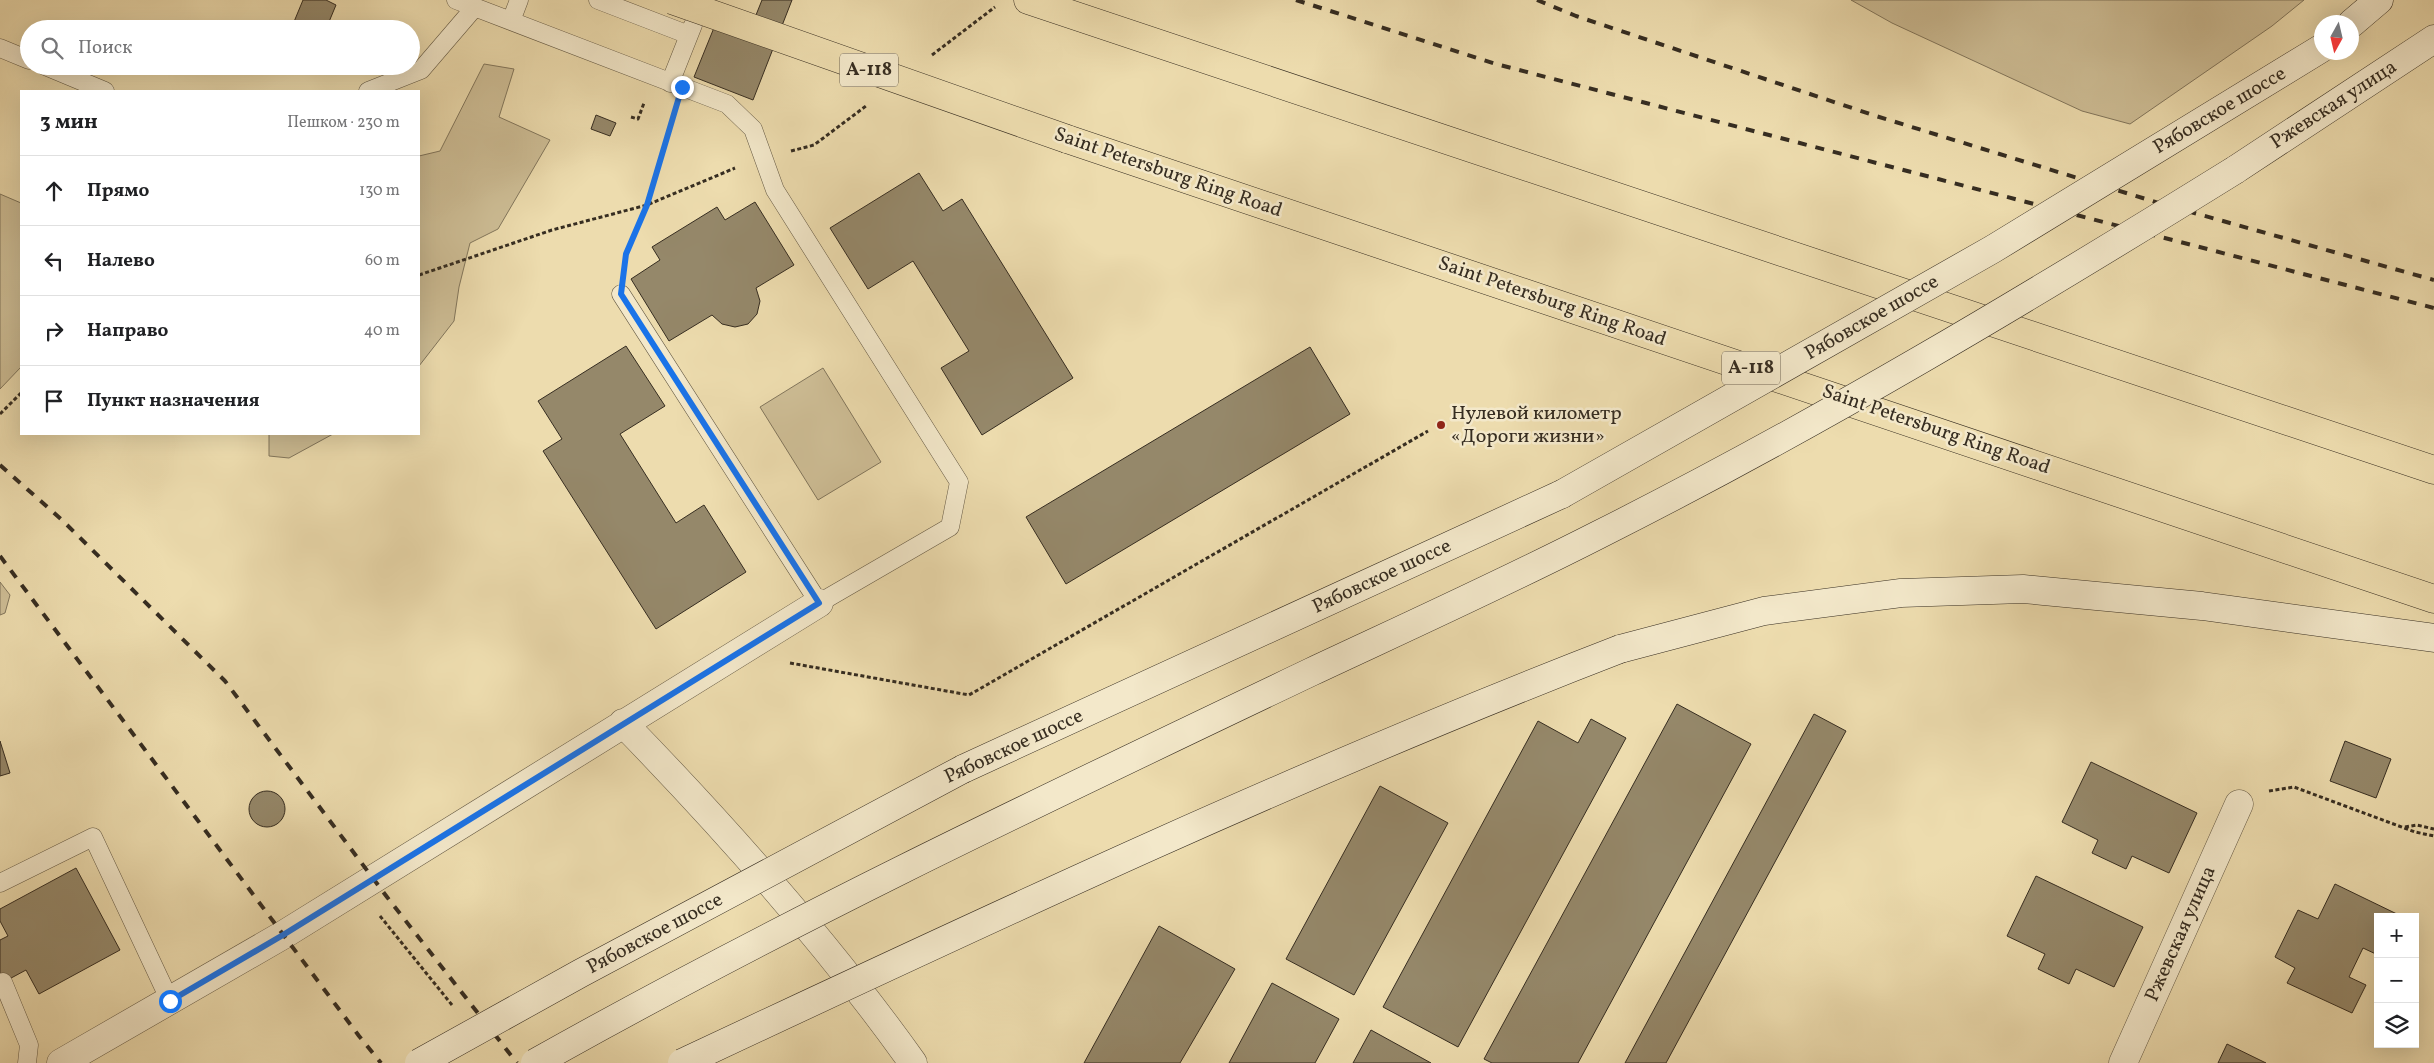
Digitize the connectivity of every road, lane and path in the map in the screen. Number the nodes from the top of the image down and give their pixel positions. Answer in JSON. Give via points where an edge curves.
{"nodes":[{"id":1,"x":456,"y":0,"type":"edge"},
{"id":2,"x":519,"y":0,"type":"edge"},
{"id":3,"x":598,"y":0,"type":"edge"},
{"id":4,"x":672,"y":0,"type":"edge"},
{"id":5,"x":702,"y":0,"type":"edge"},
{"id":6,"x":1028,"y":0,"type":"edge"},
{"id":7,"x":2379,"y":0,"type":"edge"},
{"id":8,"x":475,"y":7,"type":"junction"},
{"id":9,"x":636,"y":7,"type":"edge"},
{"id":10,"x":2359,"y":17,"type":"edge"},
{"id":11,"x":511,"y":21,"type":"junction"},
{"id":12,"x":689,"y":35,"type":"junction"},
{"id":13,"x":2434,"y":39,"type":"edge"},
{"id":14,"x":0,"y":48,"type":"edge"},
{"id":15,"x":2314,"y":53,"type":"edge"},
{"id":16,"x":20,"y":56,"type":"edge"},
{"id":17,"x":420,"y":70,"type":"edge"},
{"id":18,"x":67,"y":75,"type":"edge"},
{"id":19,"x":408,"y":75,"type":"edge"},
{"id":20,"x":676,"y":85,"type":"junction"},
{"id":21,"x":103,"y":90,"type":"edge"},
{"id":22,"x":370,"y":90,"type":"edge"},
{"id":23,"x":763,"y":157,"type":"junction"},
{"id":24,"x":647,"y":205,"type":"junction"},
{"id":25,"x":420,"y":275,"type":"edge"},
{"id":26,"x":621,"y":294,"type":"joint"},
{"id":27,"x":20,"y":394,"type":"edge"},
{"id":28,"x":0,"y":414,"type":"edge"},
{"id":29,"x":1428,"y":431,"type":"dead end"},
{"id":30,"x":2434,"y":470,"type":"edge"},
{"id":31,"x":2434,"y":599,"type":"edge"},
{"id":32,"x":819,"y":603,"type":"junction"},
{"id":33,"x":2434,"y":638,"type":"edge"},
{"id":34,"x":784,"y":662,"type":"dead end"},
{"id":35,"x":623,"y":723,"type":"junction"},
{"id":36,"x":2239,"y":804,"type":"joint"},
{"id":37,"x":2404,"y":828,"type":"junction"},
{"id":38,"x":2434,"y":829,"type":"edge"},
{"id":39,"x":2434,"y":836,"type":"edge"},
{"id":40,"x":0,"y":883,"type":"edge"},
{"id":41,"x":378,"y":914,"type":"dead end"},
{"id":42,"x":3,"y":982,"type":"dead end"},
{"id":43,"x":170,"y":1001,"type":"junction"},
{"id":44,"x":456,"y":1011,"type":"dead end"},
{"id":45,"x":27,"y":1063,"type":"edge"},
{"id":46,"x":61,"y":1063,"type":"edge"},
{"id":47,"x":419,"y":1063,"type":"edge"},
{"id":48,"x":535,"y":1063,"type":"edge"},
{"id":49,"x":682,"y":1063,"type":"edge"},
{"id":50,"x":913,"y":1063,"type":"edge"},
{"id":51,"x":2123,"y":1063,"type":"edge"}],
"edges":[{"from":1,"to":8,"type":"lane"},
{"from":2,"to":11,"type":"lane"},
{"from":3,"to":9,"type":"lane"},
{"from":4,"to":31,"type":"highway","name":"Saint Petersburg Ring Road","number":"А-118","bridge":true,"via":[[1067,139]]},
{"from":5,"to":12,"type":"lane"},
{"from":6,"to":30,"type":"highway"},
{"from":7,"to":10,"type":"main road"},
{"from":8,"to":11,"type":"lane"},
{"from":8,"to":17,"type":"lane"},
{"from":9,"to":12,"type":"lane"},
{"from":11,"to":20,"type":"lane"},
{"from":12,"to":20,"type":"lane"},
{"from":13,"to":48,"type":"main road","name":"Ржевская улица","bridge":true,"via":[[2235,170],[2031,296],[1817,419],[1598,535],[1002,819],[628,1010]]},
{"from":14,"to":16,"type":"lane"},
{"from":15,"to":47,"type":"main road","name":"Рябовское шоссе","bridge":true,"via":[[1993,249],[1562,494],[963,769],[589,968]]},
{"from":18,"to":21,"type":"lane"},
{"from":19,"to":22,"type":"lane"},
{"from":20,"to":23,"type":"lane","via":[[727,104],[752,129]]},
{"from":20,"to":24,"type":"path"},
{"from":23,"to":24,"type":"path"},
{"from":23,"to":32,"type":"lane","via":[[775,190],[959,482],[950,527]]},
{"from":24,"to":25,"type":"path","via":[[552,230]]},
{"from":24,"to":26,"type":"path","via":[[626,254]]},
{"from":26,"to":32,"type":"lane"},
{"from":27,"to":28,"type":"path"},
{"from":29,"to":34,"type":"path","via":[[969,696]]},
{"from":32,"to":35,"type":"main road"},
{"from":33,"to":49,"type":"main road","bridge":true,"via":[[2202,606],[2023,589],[1901,593],[1764,611],[1620,649],[1481,703],[1013,908]]},
{"from":35,"to":43,"type":"main road","via":[[283,935]]},
{"from":35,"to":50,"type":"main road","via":[[745,854],[875,1009]]},
{"from":36,"to":37,"type":"path","via":[[2274,789],[2294,787]]},
{"from":36,"to":51,"type":"main road","name":"Ржевская улица"},
{"from":37,"to":38,"type":"path","via":[[2416,825]]},
{"from":37,"to":39,"type":"path"},
{"from":40,"to":43,"type":"lane","via":[[92,838]]},
{"from":41,"to":44,"type":"path"},
{"from":42,"to":45,"type":"lane","via":[[29,1045]]},
{"from":43,"to":46,"type":"main road"}]}
